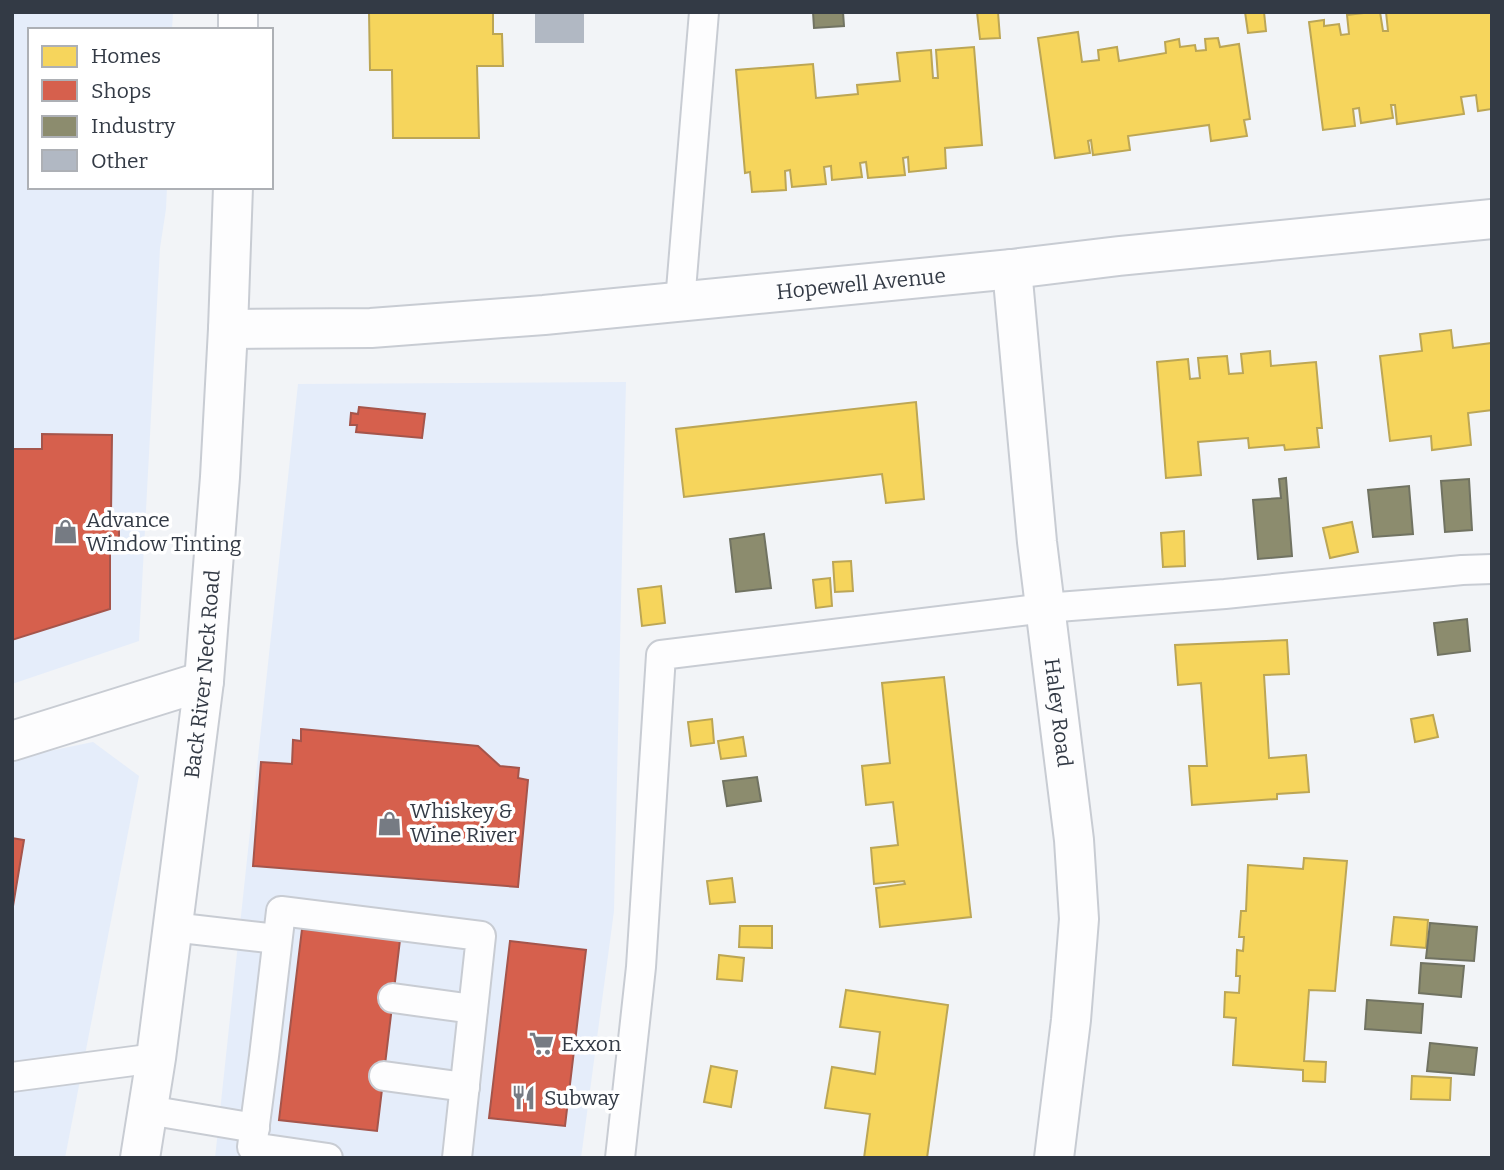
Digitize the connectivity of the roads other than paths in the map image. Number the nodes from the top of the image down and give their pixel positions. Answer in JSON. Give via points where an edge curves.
{"nodes":[{"id":1,"x":704,"y":12,"type":"edge"},
{"id":2,"x":233,"y":189,"type":"edge"},
{"id":3,"x":1492,"y":219,"type":"edge"},
{"id":4,"x":1012,"y":269,"type":"junction"},
{"id":5,"x":680,"y":302,"type":"junction"},
{"id":6,"x":228,"y":329,"type":"junction"},
{"id":7,"x":1492,"y":569,"type":"edge"},
{"id":8,"x":1045,"y":608,"type":"junction"},
{"id":9,"x":204,"y":681,"type":"junction"},
{"id":10,"x":12,"y":741,"type":"edge"},
{"id":11,"x":172,"y":927,"type":"junction"},
{"id":12,"x":277,"y":939,"type":"junction"},
{"id":13,"x":393,"y":998,"type":"dead end"},
{"id":14,"x":473,"y":1009,"type":"junction"},
{"id":15,"x":156,"y":1058,"type":"junction"},
{"id":16,"x":384,"y":1076,"type":"dead end"},
{"id":17,"x":12,"y":1077,"type":"edge"},
{"id":18,"x":465,"y":1087,"type":"junction"},
{"id":19,"x":148,"y":1110,"type":"junction"},
{"id":20,"x":255,"y":1128,"type":"junction"},
{"id":21,"x":141,"y":1158,"type":"edge"},
{"id":22,"x":328,"y":1158,"type":"edge"},
{"id":23,"x":457,"y":1158,"type":"edge"},
{"id":24,"x":620,"y":1158,"type":"edge"},
{"id":25,"x":1054,"y":1158,"type":"edge"}],
"edges":[{"from":1,"to":5,"type":"lane"},
{"from":2,"to":6,"type":"street","name":"Back River Neck Road"},
{"from":3,"to":4,"type":"street","name":"Hopewell Avenue"},
{"from":4,"to":5,"type":"street","name":"Hopewell Avenue"},
{"from":4,"to":8,"type":"street","name":"Haley Road"},
{"from":5,"to":6,"type":"street","name":"Hopewell Avenue","via":[[371,328]]},
{"from":6,"to":9,"type":"street","name":"Back River Neck Road"},
{"from":7,"to":8,"type":"lane"},
{"from":8,"to":24,"type":"lane","via":[[661,655],[641,967]]},
{"from":8,"to":25,"type":"street","name":"Haley Road","via":[[1074,840],[1079,919]]},
{"from":9,"to":10,"type":"street"},
{"from":9,"to":11,"type":"street","name":"Back River Neck Road"},
{"from":11,"to":12,"type":"lane"},
{"from":11,"to":15,"type":"street","name":"Back River Neck Road"},
{"from":12,"to":14,"type":"lane","via":[[281,911],[481,936]]},
{"from":12,"to":20,"type":"lane","via":[[284,985],[275,1058]]},
{"from":13,"to":14,"type":"lane"},
{"from":14,"to":18,"type":"lane"},
{"from":15,"to":17,"type":"lane"},
{"from":15,"to":19,"type":"street","name":"Back River Neck Road"},
{"from":16,"to":18,"type":"lane"},
{"from":18,"to":23,"type":"lane"},
{"from":19,"to":20,"type":"lane"},
{"from":19,"to":21,"type":"street","name":"Back River Neck Road"},
{"from":20,"to":22,"type":"lane","via":[[252,1147]]}]}
